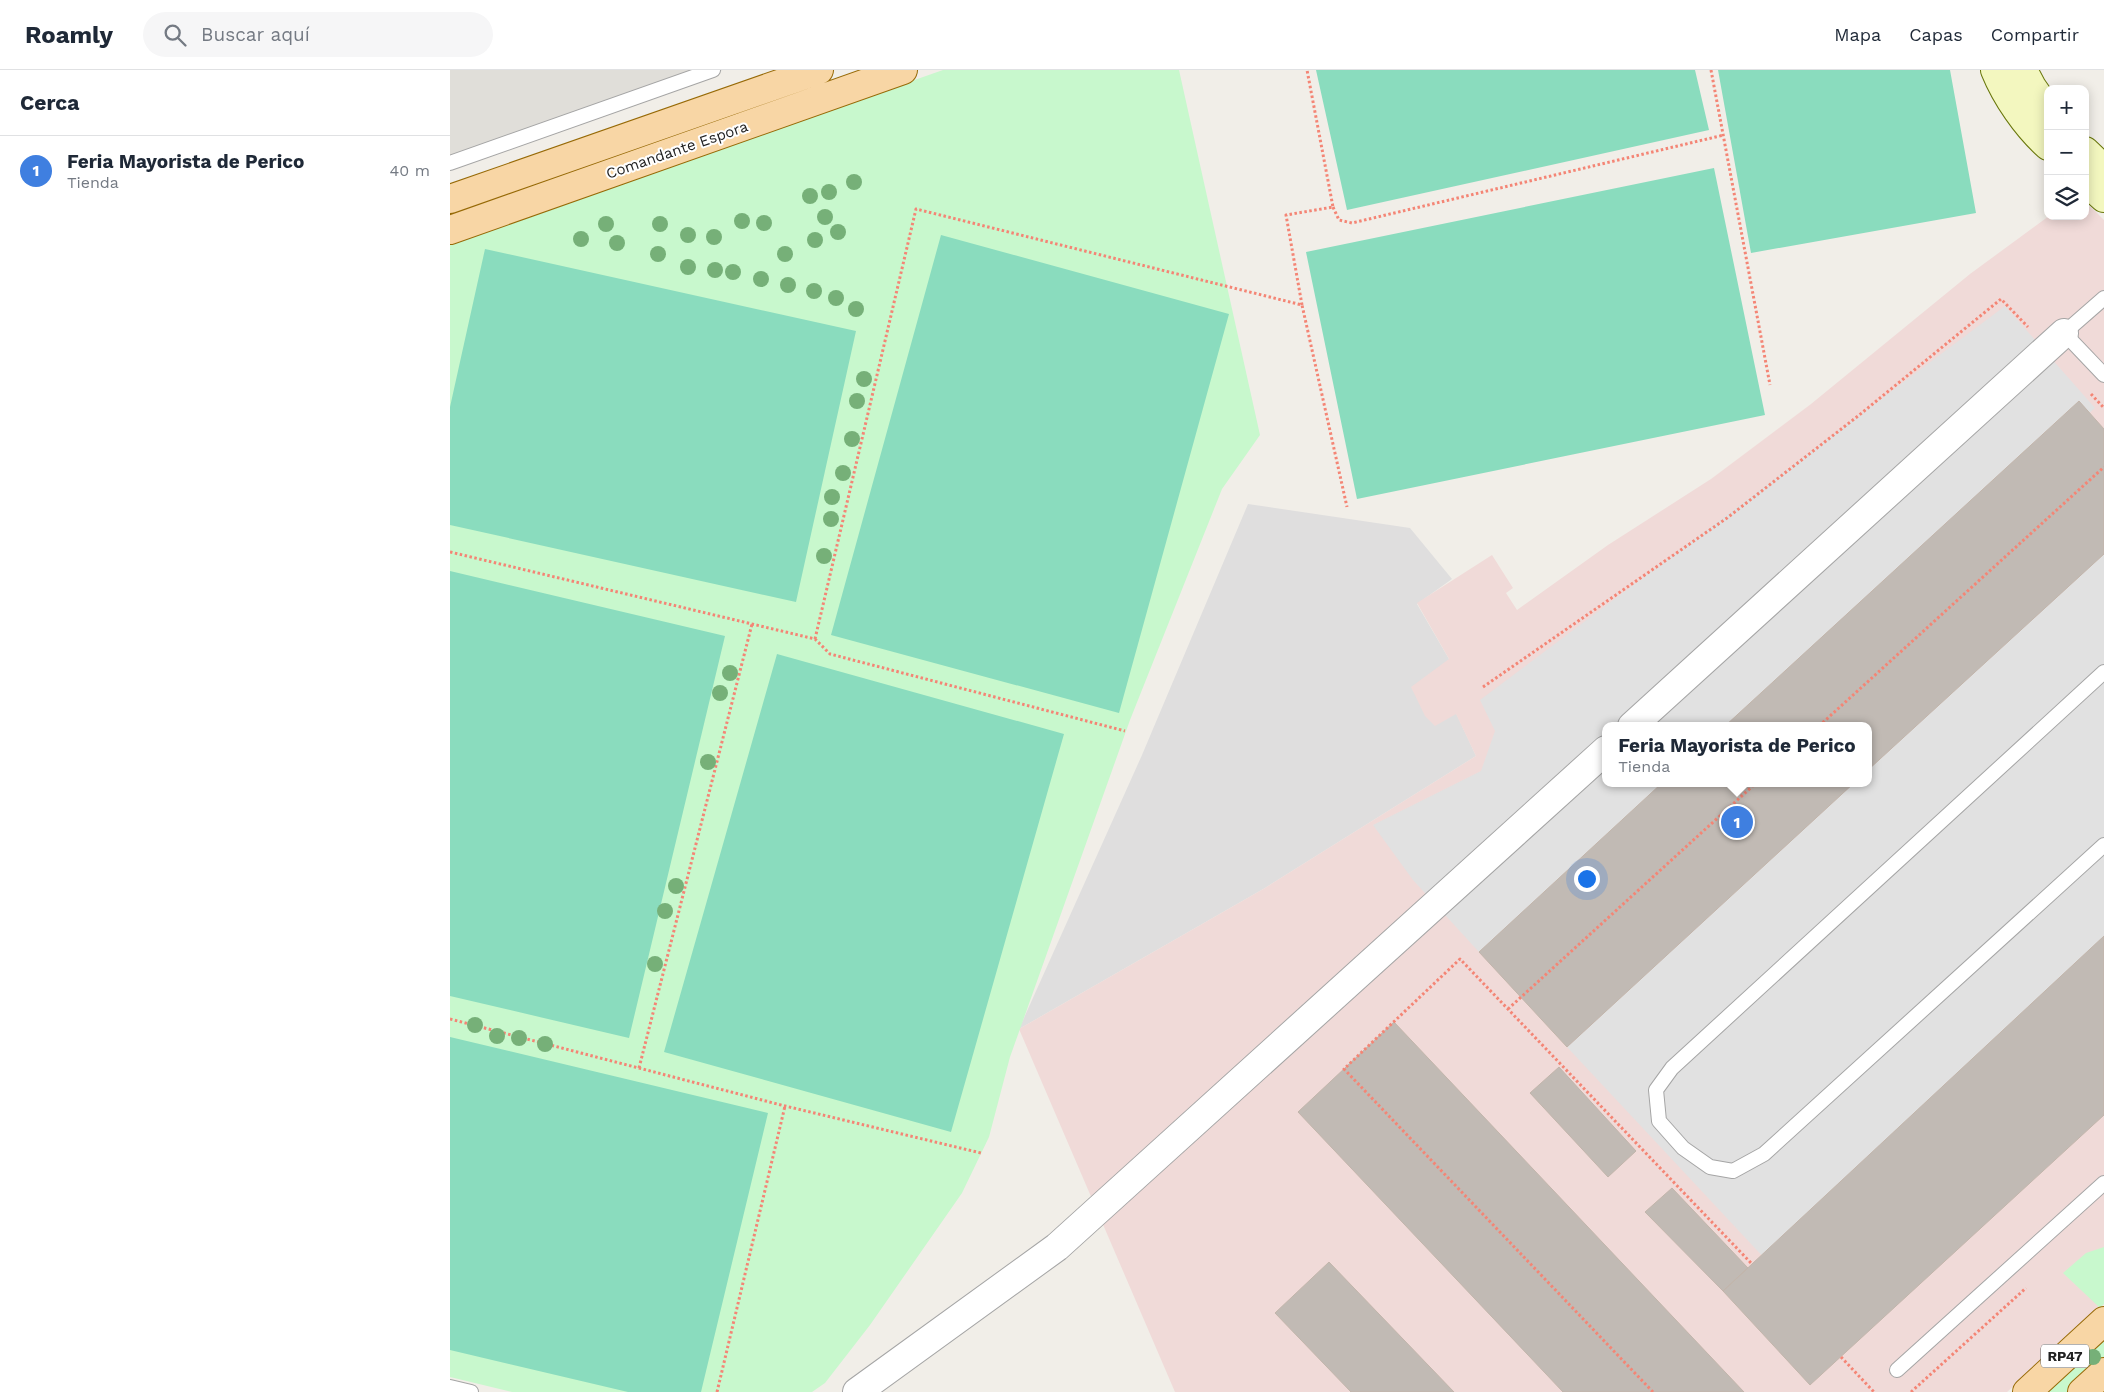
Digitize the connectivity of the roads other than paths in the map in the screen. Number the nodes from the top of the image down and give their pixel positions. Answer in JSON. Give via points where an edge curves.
{"nodes":[{"id":1,"x":713,"y":70,"type":"edge"},
{"id":2,"x":819,"y":70,"type":"edge"},
{"id":3,"x":903,"y":70,"type":"edge"},
{"id":4,"x":1995,"y":70,"type":"edge"},
{"id":5,"x":2023,"y":70,"type":"edge"},
{"id":6,"x":2044,"y":104,"type":"edge"},
{"id":7,"x":2044,"y":142,"type":"edge"},
{"id":8,"x":2089,"y":155,"type":"edge"},
{"id":9,"x":450,"y":163,"type":"edge"},
{"id":10,"x":2104,"y":169,"type":"edge"},
{"id":11,"x":2089,"y":185,"type":"edge"},
{"id":12,"x":2104,"y":198,"type":"edge"},
{"id":13,"x":450,"y":199,"type":"edge"},
{"id":14,"x":450,"y":230,"type":"edge"},
{"id":15,"x":2104,"y":298,"type":"edge"},
{"id":16,"x":2056,"y":341,"type":"junction"},
{"id":17,"x":2104,"y":375,"type":"edge"},
{"id":18,"x":2104,"y":672,"type":"edge"},
{"id":19,"x":1636,"y":722,"type":"edge"},
{"id":20,"x":1602,"y":754,"type":"edge"},
{"id":21,"x":2104,"y":845,"type":"edge"},
{"id":22,"x":2104,"y":1183,"type":"edge"},
{"id":23,"x":2104,"y":1321,"type":"edge"},
{"id":24,"x":1897,"y":1370,"type":"dead end"},
{"id":25,"x":2104,"y":1372,"type":"edge"},
{"id":26,"x":450,"y":1387,"type":"edge"},
{"id":27,"x":470,"y":1392,"type":"edge"},
{"id":28,"x":857,"y":1392,"type":"edge"},
{"id":29,"x":2026,"y":1392,"type":"edge"},
{"id":30,"x":2082,"y":1392,"type":"edge"}],
"edges":[{"from":1,"to":9,"type":"lane"},
{"from":2,"to":13,"type":"main road","name":"Comandante Espora"},
{"from":3,"to":14,"type":"main road","name":"Comandante Espora"},
{"from":4,"to":7,"type":"street","via":[[2022,115]]},
{"from":5,"to":6,"type":"street"},
{"from":8,"to":10,"type":"street"},
{"from":11,"to":12,"type":"street"},
{"from":15,"to":16,"type":"lane"},
{"from":16,"to":17,"type":"lane"},
{"from":16,"to":19,"type":"street"},
{"from":18,"to":21,"type":"lane","via":[[1672,1068],[1656,1090],[1659,1121],[1682,1148],[1710,1167],[1733,1171],[1764,1154]]},
{"from":20,"to":28,"type":"street","via":[[1057,1246]]},
{"from":22,"to":24,"type":"lane"},
{"from":23,"to":29,"type":"main road","number":"RP47"},
{"from":25,"to":30,"type":"main road","number":"RP47"},
{"from":26,"to":27,"type":"lane"}]}
